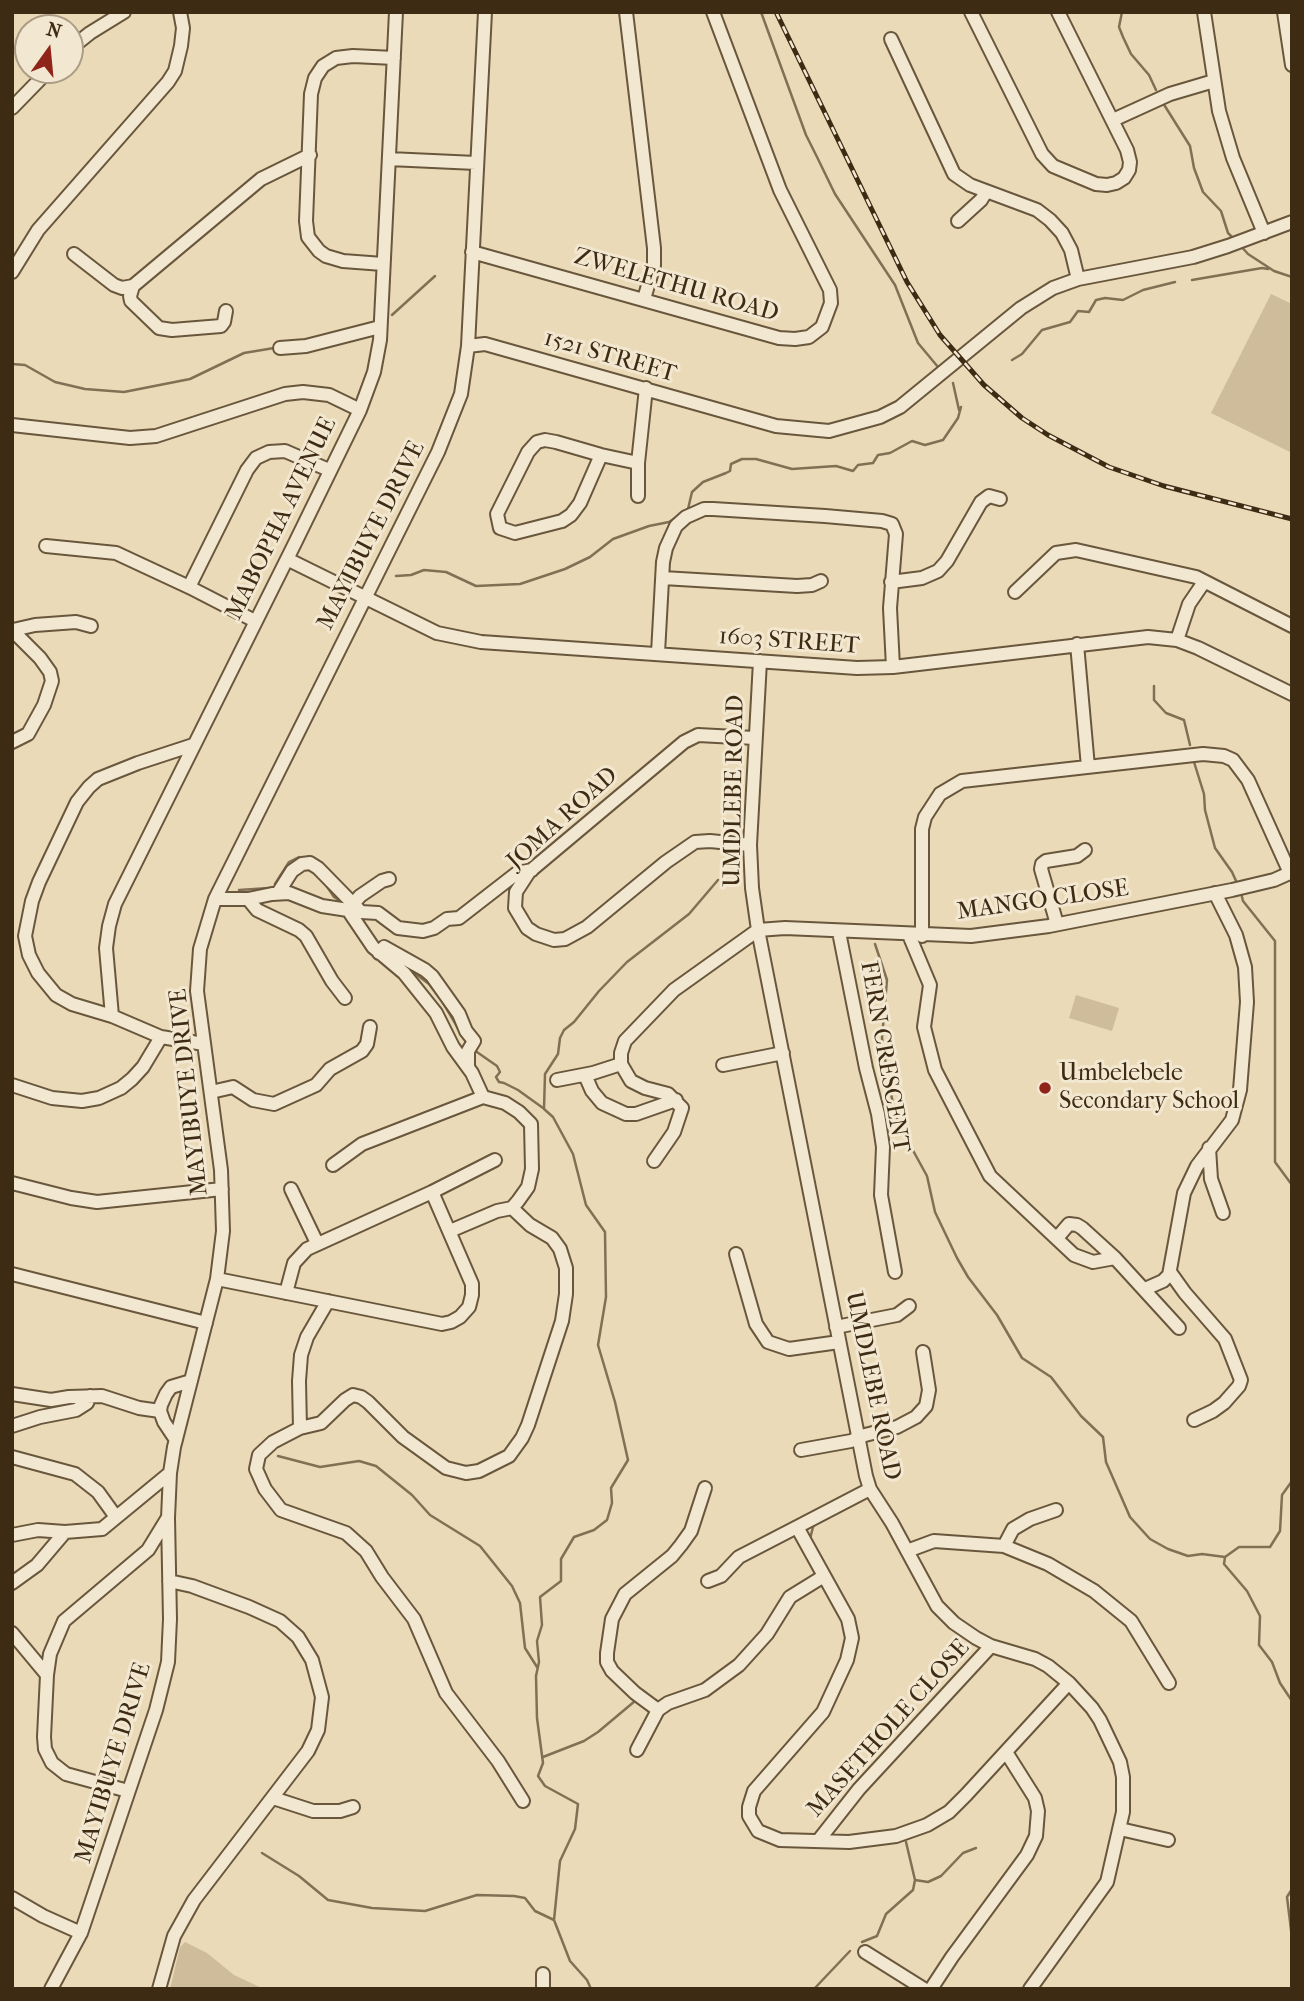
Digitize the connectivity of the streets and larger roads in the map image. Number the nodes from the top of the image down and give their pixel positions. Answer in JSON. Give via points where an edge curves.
{"nodes":[{"id":1,"x":124,"y":12,"type":"edge"},
{"id":2,"x":180,"y":12,"type":"edge"},
{"id":3,"x":396,"y":12,"type":"edge"},
{"id":4,"x":485,"y":12,"type":"edge"},
{"id":5,"x":626,"y":12,"type":"edge"},
{"id":6,"x":713,"y":12,"type":"edge"},
{"id":7,"x":971,"y":12,"type":"edge"},
{"id":8,"x":1058,"y":12,"type":"edge"},
{"id":9,"x":1204,"y":12,"type":"edge"},
{"id":10,"x":1284,"y":12,"type":"edge"},
{"id":11,"x":84,"y":38,"type":"edge"},
{"id":12,"x":891,"y":39,"type":"dead end"},
{"id":13,"x":394,"y":58,"type":"junction"},
{"id":14,"x":1292,"y":65,"type":"edge"},
{"id":15,"x":1214,"y":81,"type":"junction"},
{"id":16,"x":35,"y":84,"type":"edge"},
{"id":17,"x":12,"y":108,"type":"edge"},
{"id":18,"x":1113,"y":120,"type":"junction"},
{"id":19,"x":310,"y":155,"type":"junction"},
{"id":20,"x":389,"y":159,"type":"junction"},
{"id":21,"x":476,"y":163,"type":"junction"},
{"id":22,"x":986,"y":192,"type":"junction"},
{"id":23,"x":958,"y":221,"type":"dead end"},
{"id":24,"x":1292,"y":222,"type":"edge"},
{"id":25,"x":1264,"y":233,"type":"junction"},
{"id":26,"x":472,"y":252,"type":"junction"},
{"id":27,"x":74,"y":254,"type":"dead end"},
{"id":28,"x":383,"y":264,"type":"junction"},
{"id":29,"x":12,"y":272,"type":"edge"},
{"id":30,"x":1078,"y":279,"type":"junction"},
{"id":31,"x":133,"y":286,"type":"junction"},
{"id":32,"x":644,"y":299,"type":"junction"},
{"id":33,"x":226,"y":310,"type":"dead end"},
{"id":34,"x":380,"y":327,"type":"junction"},
{"id":35,"x":468,"y":346,"type":"junction"},
{"id":36,"x":280,"y":348,"type":"dead end"},
{"id":37,"x":646,"y":388,"type":"junction"},
{"id":38,"x":359,"y":410,"type":"junction"},
{"id":39,"x":13,"y":427,"type":"edge"},
{"id":40,"x":601,"y":455,"type":"junction"},
{"id":41,"x":638,"y":463,"type":"junction"},
{"id":42,"x":329,"y":470,"type":"junction"},
{"id":43,"x":638,"y":496,"type":"dead end"},
{"id":44,"x":1000,"y":499,"type":"dead end"},
{"id":45,"x":46,"y":546,"type":"dead end"},
{"id":46,"x":287,"y":559,"type":"junction"},
{"id":47,"x":663,"y":578,"type":"junction"},
{"id":48,"x":821,"y":581,"type":"dead end"},
{"id":49,"x":891,"y":582,"type":"junction"},
{"id":50,"x":1204,"y":582,"type":"junction"},
{"id":51,"x":189,"y":587,"type":"junction"},
{"id":52,"x":1015,"y":592,"type":"dead end"},
{"id":53,"x":364,"y":598,"type":"junction"},
{"id":54,"x":255,"y":621,"type":"junction"},
{"id":55,"x":92,"y":626,"type":"dead end"},
{"id":56,"x":1292,"y":626,"type":"edge"},
{"id":57,"x":13,"y":630,"type":"edge"},
{"id":58,"x":1177,"y":640,"type":"junction"},
{"id":59,"x":1077,"y":644,"type":"junction"},
{"id":60,"x":658,"y":653,"type":"junction"},
{"id":61,"x":760,"y":661,"type":"junction"},
{"id":62,"x":892,"y":667,"type":"junction"},
{"id":63,"x":1292,"y":694,"type":"edge"},
{"id":64,"x":755,"y":738,"type":"junction"},
{"id":65,"x":12,"y":742,"type":"edge"},
{"id":66,"x":193,"y":745,"type":"junction"},
{"id":67,"x":1088,"y":767,"type":"junction"},
{"id":68,"x":750,"y":845,"type":"junction"},
{"id":69,"x":1085,"y":850,"type":"dead end"},
{"id":70,"x":532,"y":870,"type":"junction"},
{"id":71,"x":1291,"y":873,"type":"edge"},
{"id":72,"x":389,"y":879,"type":"dead end"},
{"id":73,"x":278,"y":893,"type":"junction"},
{"id":74,"x":1215,"y":893,"type":"junction"},
{"id":75,"x":215,"y":899,"type":"junction"},
{"id":76,"x":248,"y":899,"type":"junction"},
{"id":77,"x":351,"y":907,"type":"junction"},
{"id":78,"x":1057,"y":924,"type":"junction"},
{"id":79,"x":758,"y":930,"type":"junction"},
{"id":80,"x":839,"y":932,"type":"junction"},
{"id":81,"x":916,"y":935,"type":"junction"},
{"id":82,"x":12,"y":941,"type":"edge"},
{"id":83,"x":26,"y":942,"type":"junction"},
{"id":84,"x":382,"y":950,"type":"junction"},
{"id":85,"x":345,"y":998,"type":"dead end"},
{"id":86,"x":112,"y":1016,"type":"junction"},
{"id":87,"x":370,"y":1027,"type":"dead end"},
{"id":88,"x":161,"y":1037,"type":"junction"},
{"id":89,"x":204,"y":1044,"type":"junction"},
{"id":90,"x":783,"y":1053,"type":"junction"},
{"id":91,"x":621,"y":1064,"type":"junction"},
{"id":92,"x":723,"y":1065,"type":"dead end"},
{"id":93,"x":468,"y":1066,"type":"junction"},
{"id":94,"x":585,"y":1075,"type":"junction"},
{"id":95,"x":557,"y":1080,"type":"dead end"},
{"id":96,"x":12,"y":1085,"type":"edge"},
{"id":97,"x":211,"y":1092,"type":"junction"},
{"id":98,"x":483,"y":1097,"type":"junction"},
{"id":99,"x":676,"y":1100,"type":"junction"},
{"id":100,"x":1209,"y":1147,"type":"junction"},
{"id":101,"x":495,"y":1160,"type":"dead end"},
{"id":102,"x":654,"y":1161,"type":"dead end"},
{"id":103,"x":333,"y":1165,"type":"dead end"},
{"id":104,"x":12,"y":1183,"type":"edge"},
{"id":105,"x":222,"y":1189,"type":"junction"},
{"id":106,"x":292,"y":1189,"type":"dead end"},
{"id":107,"x":432,"y":1192,"type":"junction"},
{"id":108,"x":512,"y":1208,"type":"junction"},
{"id":109,"x":1223,"y":1213,"type":"dead end"},
{"id":110,"x":450,"y":1231,"type":"junction"},
{"id":111,"x":1057,"y":1238,"type":"junction"},
{"id":112,"x":317,"y":1243,"type":"junction"},
{"id":113,"x":736,"y":1254,"type":"dead end"},
{"id":114,"x":1115,"y":1258,"type":"junction"},
{"id":115,"x":895,"y":1272,"type":"dead end"},
{"id":116,"x":1170,"y":1272,"type":"junction"},
{"id":117,"x":12,"y":1274,"type":"edge"},
{"id":118,"x":217,"y":1279,"type":"junction"},
{"id":119,"x":1144,"y":1289,"type":"junction"},
{"id":120,"x":286,"y":1293,"type":"junction"},
{"id":121,"x":328,"y":1301,"type":"junction"},
{"id":122,"x":909,"y":1306,"type":"dead end"},
{"id":123,"x":206,"y":1323,"type":"junction"},
{"id":124,"x":836,"y":1327,"type":"junction"},
{"id":125,"x":1180,"y":1328,"type":"dead end"},
{"id":126,"x":839,"y":1342,"type":"junction"},
{"id":127,"x":923,"y":1352,"type":"dead end"},
{"id":128,"x":191,"y":1381,"type":"junction"},
{"id":129,"x":12,"y":1394,"type":"edge"},
{"id":130,"x":90,"y":1396,"type":"junction"},
{"id":131,"x":160,"y":1411,"type":"junction"},
{"id":132,"x":1194,"y":1420,"type":"dead end"},
{"id":133,"x":12,"y":1426,"type":"edge"},
{"id":134,"x":300,"y":1428,"type":"junction"},
{"id":135,"x":857,"y":1438,"type":"junction"},
{"id":136,"x":176,"y":1440,"type":"junction"},
{"id":137,"x":802,"y":1450,"type":"dead end"},
{"id":138,"x":12,"y":1457,"type":"edge"},
{"id":139,"x":170,"y":1474,"type":"junction"},
{"id":140,"x":705,"y":1488,"type":"dead end"},
{"id":141,"x":870,"y":1489,"type":"junction"},
{"id":142,"x":1056,"y":1510,"type":"dead end"},
{"id":143,"x":116,"y":1517,"type":"junction"},
{"id":144,"x":168,"y":1518,"type":"junction"},
{"id":145,"x":797,"y":1527,"type":"junction"},
{"id":146,"x":65,"y":1532,"type":"junction"},
{"id":147,"x":12,"y":1535,"type":"edge"},
{"id":148,"x":1004,"y":1546,"type":"junction"},
{"id":149,"x":907,"y":1551,"type":"junction"},
{"id":150,"x":824,"y":1576,"type":"junction"},
{"id":151,"x":169,"y":1581,"type":"junction"},
{"id":152,"x":708,"y":1581,"type":"dead end"},
{"id":153,"x":12,"y":1583,"type":"edge"},
{"id":154,"x":12,"y":1633,"type":"edge"},
{"id":155,"x":991,"y":1646,"type":"junction"},
{"id":156,"x":47,"y":1675,"type":"junction"},
{"id":157,"x":1069,"y":1682,"type":"junction"},
{"id":158,"x":1169,"y":1684,"type":"dead end"},
{"id":159,"x":659,"y":1710,"type":"junction"},
{"id":160,"x":637,"y":1750,"type":"dead end"},
{"id":161,"x":1006,"y":1752,"type":"junction"},
{"id":162,"x":128,"y":1791,"type":"junction"},
{"id":163,"x":273,"y":1798,"type":"junction"},
{"id":164,"x":523,"y":1801,"type":"dead end"},
{"id":165,"x":353,"y":1807,"type":"dead end"},
{"id":166,"x":1120,"y":1829,"type":"junction"},
{"id":167,"x":1168,"y":1840,"type":"dead end"},
{"id":168,"x":818,"y":1841,"type":"junction"},
{"id":169,"x":12,"y":1898,"type":"edge"},
{"id":170,"x":81,"y":1933,"type":"junction"},
{"id":171,"x":865,"y":1952,"type":"dead end"},
{"id":172,"x":542,"y":1974,"type":"dead end"},
{"id":173,"x":51,"y":1989,"type":"edge"},
{"id":174,"x":159,"y":1989,"type":"edge"},
{"id":175,"x":543,"y":1989,"type":"edge"},
{"id":176,"x":924,"y":1989,"type":"edge"},
{"id":177,"x":931,"y":1989,"type":"edge"},
{"id":178,"x":1030,"y":1989,"type":"edge"}],
"edges":[{"from":1,"to":11,"type":"street"},
{"from":2,"to":29,"type":"street","via":[[183,28],[175,71],[38,230]]},
{"from":3,"to":13,"type":"street","name":"MABOPHA AVENUE"},
{"from":4,"to":21,"type":"street","name":"MAYIBUYE DRIVE"},
{"from":5,"to":32,"type":"street","via":[[654,248]]},
{"from":6,"to":32,"type":"street","name":"ZWELETHU ROAD","via":[[780,190],[824,275],[831,303],[822,327],[809,337],[795,339]]},
{"from":7,"to":18,"type":"street","via":[[1042,154],[1053,166],[1107,185],[1124,178],[1130,162]]},
{"from":8,"to":18,"type":"street"},
{"from":9,"to":15,"type":"street"},
{"from":10,"to":14,"type":"street"},
{"from":12,"to":22,"type":"street","via":[[954,174]]},
{"from":13,"to":19,"type":"street","via":[[336,58],[323,66],[312,94]]},
{"from":13,"to":20,"type":"street","name":"MABOPHA AVENUE"},
{"from":15,"to":18,"type":"street","via":[[1170,94]]},
{"from":15,"to":25,"type":"street","via":[[1229,147]]},
{"from":16,"to":17,"type":"street"},
{"from":19,"to":28,"type":"street","via":[[306,229],[312,243],[318,251],[343,261]]},
{"from":19,"to":31,"type":"street","via":[[261,179]]},
{"from":20,"to":21,"type":"street"},
{"from":20,"to":28,"type":"street","name":"MABOPHA AVENUE"},
{"from":21,"to":26,"type":"street","name":"MAYIBUYE DRIVE"},
{"from":22,"to":23,"type":"street"},
{"from":22,"to":30,"type":"street","via":[[1037,210],[1050,220],[1071,250]]},
{"from":24,"to":25,"type":"street","name":"1521 STREET"},
{"from":25,"to":30,"type":"street","name":"1521 STREET","via":[[1193,257]]},
{"from":26,"to":32,"type":"street","name":"ZWELETHU ROAD"},
{"from":26,"to":35,"type":"street","name":"MAYIBUYE DRIVE"},
{"from":27,"to":31,"type":"street","via":[[114,285]]},
{"from":28,"to":34,"type":"street","name":"MABOPHA AVENUE"},
{"from":30,"to":37,"type":"street","name":"1521 STREET","via":[[1035,298],[923,389],[880,417],[829,431],[776,426]]},
{"from":31,"to":33,"type":"street","via":[[131,301],[159,328],[220,326]]},
{"from":34,"to":36,"type":"street"},
{"from":34,"to":38,"type":"street","name":"MABOPHA AVENUE","via":[[376,363]]},
{"from":35,"to":37,"type":"street","name":"1521 STREET","via":[[485,344]]},
{"from":35,"to":53,"type":"street","name":"MAYIBUYE DRIVE","via":[[461,394],[449,427]]},
{"from":37,"to":41,"type":"street"},
{"from":38,"to":39,"type":"street","via":[[329,395],[303,392],[156,436],[130,438]]},
{"from":38,"to":42,"type":"street","name":"MABOPHA AVENUE"},
{"from":40,"to":40,"type":"street","via":[[571,515],[515,533],[499,528],[497,514],[537,442],[556,442]]},
{"from":40,"to":41,"type":"street"},
{"from":41,"to":43,"type":"street"},
{"from":42,"to":46,"type":"street","name":"MABOPHA AVENUE"},
{"from":42,"to":51,"type":"street","via":[[285,451],[256,458]]},
{"from":44,"to":49,"type":"street","via":[[992,496],[981,502],[938,571]]},
{"from":45,"to":51,"type":"street","via":[[116,553]]},
{"from":46,"to":53,"type":"street","name":"1603 STREET"},
{"from":46,"to":54,"type":"street","name":"MABOPHA AVENUE"},
{"from":47,"to":48,"type":"street","via":[[797,586]]},
{"from":47,"to":49,"type":"street","via":[[664,556],[676,526],[696,512],[713,509],[888,523],[897,534]]},
{"from":47,"to":60,"type":"street"},
{"from":49,"to":62,"type":"street"},
{"from":50,"to":52,"type":"street","via":[[1069,550],[1056,553]]},
{"from":50,"to":56,"type":"street"},
{"from":50,"to":58,"type":"street","via":[[1189,604]]},
{"from":51,"to":54,"type":"street"},
{"from":53,"to":60,"type":"street","name":"1603 STREET","via":[[457,638]]},
{"from":53,"to":75,"type":"street","name":"MAYIBUYE DRIVE"},
{"from":54,"to":66,"type":"street","name":"MABOPHA AVENUE"},
{"from":55,"to":57,"type":"street","via":[[76,622]]},
{"from":57,"to":65,"type":"street","via":[[47,668],[52,681],[28,734]]},
{"from":58,"to":59,"type":"street","name":"1603 STREET","via":[[1134,637]]},
{"from":58,"to":63,"type":"street","name":"1603 STREET"},
{"from":59,"to":62,"type":"street","name":"1603 STREET"},
{"from":59,"to":67,"type":"street"},
{"from":60,"to":61,"type":"street","name":"1603 STREET"},
{"from":61,"to":62,"type":"street","name":"1603 STREET"},
{"from":61,"to":64,"type":"street","name":"UMDLEBE ROAD"},
{"from":64,"to":68,"type":"street","name":"UMDLEBE ROAD"},
{"from":64,"to":70,"type":"street","name":"JOMA ROAD","via":[[698,735],[684,742]]},
{"from":66,"to":83,"type":"street","via":[[97,779],[89,787],[77,802],[39,882],[27,920]]},
{"from":66,"to":86,"type":"street","name":"MABOPHA AVENUE","via":[[111,915],[106,966]]},
{"from":67,"to":71,"type":"street","via":[[1203,754],[1233,760],[1257,797]]},
{"from":67,"to":81,"type":"street","via":[[962,780],[940,794],[922,829]]},
{"from":68,"to":70,"type":"street","name":"JOMA ROAD","via":[[695,842],[587,927],[565,939],[536,934],[518,917],[516,892]]},
{"from":68,"to":79,"type":"street","name":"UMDLEBE ROAD"},
{"from":69,"to":78,"type":"street","via":[[1042,864]]},
{"from":70,"to":77,"type":"street","via":[[517,873],[459,918],[447,919],[429,930],[398,928],[376,912]]},
{"from":71,"to":74,"type":"street","name":"MANGO CLOSE"},
{"from":72,"to":77,"type":"street","via":[[360,896]]},
{"from":73,"to":76,"type":"street"},
{"from":73,"to":77,"type":"street","via":[[322,906]]},
{"from":73,"to":77,"type":"street","via":[[292,871],[310,863]]},
{"from":74,"to":78,"type":"street","name":"MANGO CLOSE"},
{"from":74,"to":100,"type":"street","via":[[1242,953],[1247,1002],[1236,1111]]},
{"from":75,"to":76,"type":"street"},
{"from":75,"to":89,"type":"street","name":"MAYIBUYE DRIVE","via":[[198,965]]},
{"from":76,"to":85,"type":"street","via":[[257,910],[306,936]]},
{"from":77,"to":84,"type":"street","via":[[369,942]]},
{"from":78,"to":81,"type":"street","name":"MANGO CLOSE","via":[[971,936]]},
{"from":79,"to":80,"type":"street","name":"MANGO CLOSE"},
{"from":79,"to":90,"type":"street","name":"UMDLEBE ROAD"},
{"from":79,"to":91,"type":"street","via":[[674,990],[629,1036]]},
{"from":80,"to":81,"type":"street","name":"MANGO CLOSE"},
{"from":80,"to":115,"type":"street","name":"FERN CRESCENT","via":[[878,1114],[883,1147],[881,1201]]},
{"from":81,"to":111,"type":"street","via":[[930,985],[924,1027],[940,1082],[990,1175]]},
{"from":82,"to":83,"type":"street"},
{"from":83,"to":86,"type":"street","via":[[38,973],[56,995]]},
{"from":84,"to":93,"type":"street","via":[[417,987]]},
{"from":84,"to":93,"type":"street","via":[[432,976],[474,1041],[468,1051]]},
{"from":86,"to":88,"type":"street"},
{"from":87,"to":97,"type":"street","via":[[362,1051],[330,1069],[316,1084],[274,1104],[256,1101],[233,1087]]},
{"from":88,"to":89,"type":"street"},
{"from":88,"to":96,"type":"street","via":[[132,1079],[99,1098],[52,1098]]},
{"from":89,"to":97,"type":"street","name":"MAYIBUYE DRIVE"},
{"from":90,"to":92,"type":"street"},
{"from":90,"to":124,"type":"street","name":"UMDLEBE ROAD"},
{"from":91,"to":94,"type":"street"},
{"from":91,"to":99,"type":"street","via":[[637,1085]]},
{"from":93,"to":98,"type":"street"},
{"from":94,"to":95,"type":"street"},
{"from":94,"to":99,"type":"street","via":[[602,1103],[626,1114]]},
{"from":97,"to":105,"type":"street","name":"MAYIBUYE DRIVE"},
{"from":98,"to":103,"type":"street","via":[[362,1144]]},
{"from":98,"to":108,"type":"street","via":[[513,1107],[532,1127],[530,1182]]},
{"from":99,"to":102,"type":"street","via":[[682,1108],[677,1125]]},
{"from":100,"to":109,"type":"street","via":[[1211,1179]]},
{"from":100,"to":116,"type":"street","via":[[1184,1193]]},
{"from":101,"to":107,"type":"street"},
{"from":104,"to":105,"type":"street","via":[[97,1202]]},
{"from":105,"to":118,"type":"street","name":"MAYIBUYE DRIVE"},
{"from":106,"to":112,"type":"street"},
{"from":107,"to":110,"type":"street"},
{"from":107,"to":112,"type":"street"},
{"from":108,"to":110,"type":"street"},
{"from":108,"to":134,"type":"street","via":[[560,1249],[566,1294],[562,1321],[528,1425],[509,1456],[480,1471],[446,1468],[356,1395],[321,1423]]},
{"from":110,"to":121,"type":"street","via":[[472,1290],[468,1307],[457,1320],[442,1324]]},
{"from":111,"to":114,"type":"street","via":[[1074,1255],[1093,1262]]},
{"from":111,"to":114,"type":"street","via":[[1069,1224],[1077,1225]]},
{"from":112,"to":120,"type":"street","via":[[297,1258]]},
{"from":113,"to":126,"type":"street","via":[[756,1324],[768,1342],[789,1349]]},
{"from":114,"to":119,"type":"street"},
{"from":116,"to":119,"type":"street","via":[[1163,1281]]},
{"from":116,"to":132,"type":"street","via":[[1225,1339],[1241,1380],[1224,1403]]},
{"from":117,"to":123,"type":"street"},
{"from":118,"to":120,"type":"street"},
{"from":118,"to":123,"type":"street","name":"MAYIBUYE DRIVE"},
{"from":119,"to":125,"type":"street"},
{"from":120,"to":121,"type":"street"},
{"from":121,"to":134,"type":"street","via":[[301,1355]]},
{"from":122,"to":124,"type":"street","via":[[897,1315]]},
{"from":123,"to":128,"type":"street","name":"MAYIBUYE DRIVE"},
{"from":124,"to":126,"type":"street","name":"UMDLEBE ROAD"},
{"from":126,"to":135,"type":"street","name":"UMDLEBE ROAD"},
{"from":127,"to":135,"type":"street","via":[[929,1390],[923,1411],[897,1427]]},
{"from":128,"to":131,"type":"street","via":[[171,1387]]},
{"from":128,"to":136,"type":"street","name":"MAYIBUYE DRIVE"},
{"from":129,"to":130,"type":"street","via":[[51,1400]]},
{"from":130,"to":131,"type":"street"},
{"from":130,"to":133,"type":"street","via":[[88,1403],[76,1410]]},
{"from":131,"to":136,"type":"street"},
{"from":134,"to":164,"type":"street","via":[[259,1455],[256,1469],[275,1506],[338,1530],[366,1551],[414,1619],[446,1693]]},
{"from":135,"to":137,"type":"street"},
{"from":135,"to":141,"type":"street","name":"UMDLEBE ROAD"},
{"from":136,"to":139,"type":"street","name":"MAYIBUYE DRIVE"},
{"from":138,"to":143,"type":"street","via":[[75,1474],[97,1492]]},
{"from":139,"to":143,"type":"street"},
{"from":139,"to":144,"type":"street","name":"MAYIBUYE DRIVE"},
{"from":140,"to":159,"type":"street","via":[[691,1531],[671,1556],[625,1594],[608,1635],[607,1662],[612,1671]]},
{"from":141,"to":145,"type":"street"},
{"from":141,"to":149,"type":"street","name":"UMDLEBE ROAD"},
{"from":142,"to":148,"type":"street","via":[[1013,1529]]},
{"from":143,"to":146,"type":"street","via":[[95,1531]]},
{"from":144,"to":151,"type":"street","name":"MAYIBUYE DRIVE"},
{"from":144,"to":156,"type":"street","via":[[148,1550],[64,1621]]},
{"from":145,"to":150,"type":"street"},
{"from":145,"to":152,"type":"street","via":[[739,1557],[721,1576]]},
{"from":146,"to":147,"type":"street","via":[[38,1530]]},
{"from":146,"to":153,"type":"street","via":[[37,1565]]},
{"from":148,"to":149,"type":"street","via":[[934,1541]]},
{"from":148,"to":158,"type":"street","via":[[1071,1575],[1131,1621]]},
{"from":149,"to":155,"type":"street","name":"UMDLEBE ROAD","via":[[936,1606]]},
{"from":150,"to":159,"type":"street","via":[[790,1597],[767,1634],[739,1665],[705,1690]]},
{"from":150,"to":168,"type":"street","via":[[852,1629],[847,1660],[823,1712],[754,1791],[748,1807],[753,1823],[765,1835]]},
{"from":151,"to":162,"type":"street","name":"MAYIBUYE DRIVE","via":[[170,1643],[165,1679]]},
{"from":151,"to":163,"type":"street","via":[[280,1621],[298,1637],[312,1660],[322,1697],[318,1730]]},
{"from":154,"to":156,"type":"street"},
{"from":155,"to":157,"type":"street","name":"UMDLEBE ROAD","via":[[1035,1659]]},
{"from":155,"to":168,"type":"street","name":"MASETHOLE CLOSE","via":[[859,1789]]},
{"from":156,"to":162,"type":"street","via":[[44,1737],[52,1763],[66,1773]]},
{"from":157,"to":161,"type":"street"},
{"from":157,"to":166,"type":"street","name":"UMDLEBE ROAD","via":[[1092,1708],[1120,1762],[1125,1800]]},
{"from":159,"to":160,"type":"street"},
{"from":161,"to":168,"type":"street","via":[[948,1812],[927,1825],[875,1840]]},
{"from":161,"to":177,"type":"street","via":[[1035,1798],[1035,1836],[1027,1855]]},
{"from":162,"to":170,"type":"street","name":"MAYIBUYE DRIVE"},
{"from":163,"to":165,"type":"street","via":[[313,1811]]},
{"from":163,"to":174,"type":"street","via":[[183,1917]]},
{"from":166,"to":167,"type":"street"},
{"from":166,"to":178,"type":"street","name":"UMDLEBE ROAD","via":[[1107,1882]]},
{"from":169,"to":170,"type":"street"},
{"from":170,"to":173,"type":"street","name":"MAYIBUYE DRIVE"},
{"from":171,"to":176,"type":"street"},
{"from":172,"to":175,"type":"street"}]}
